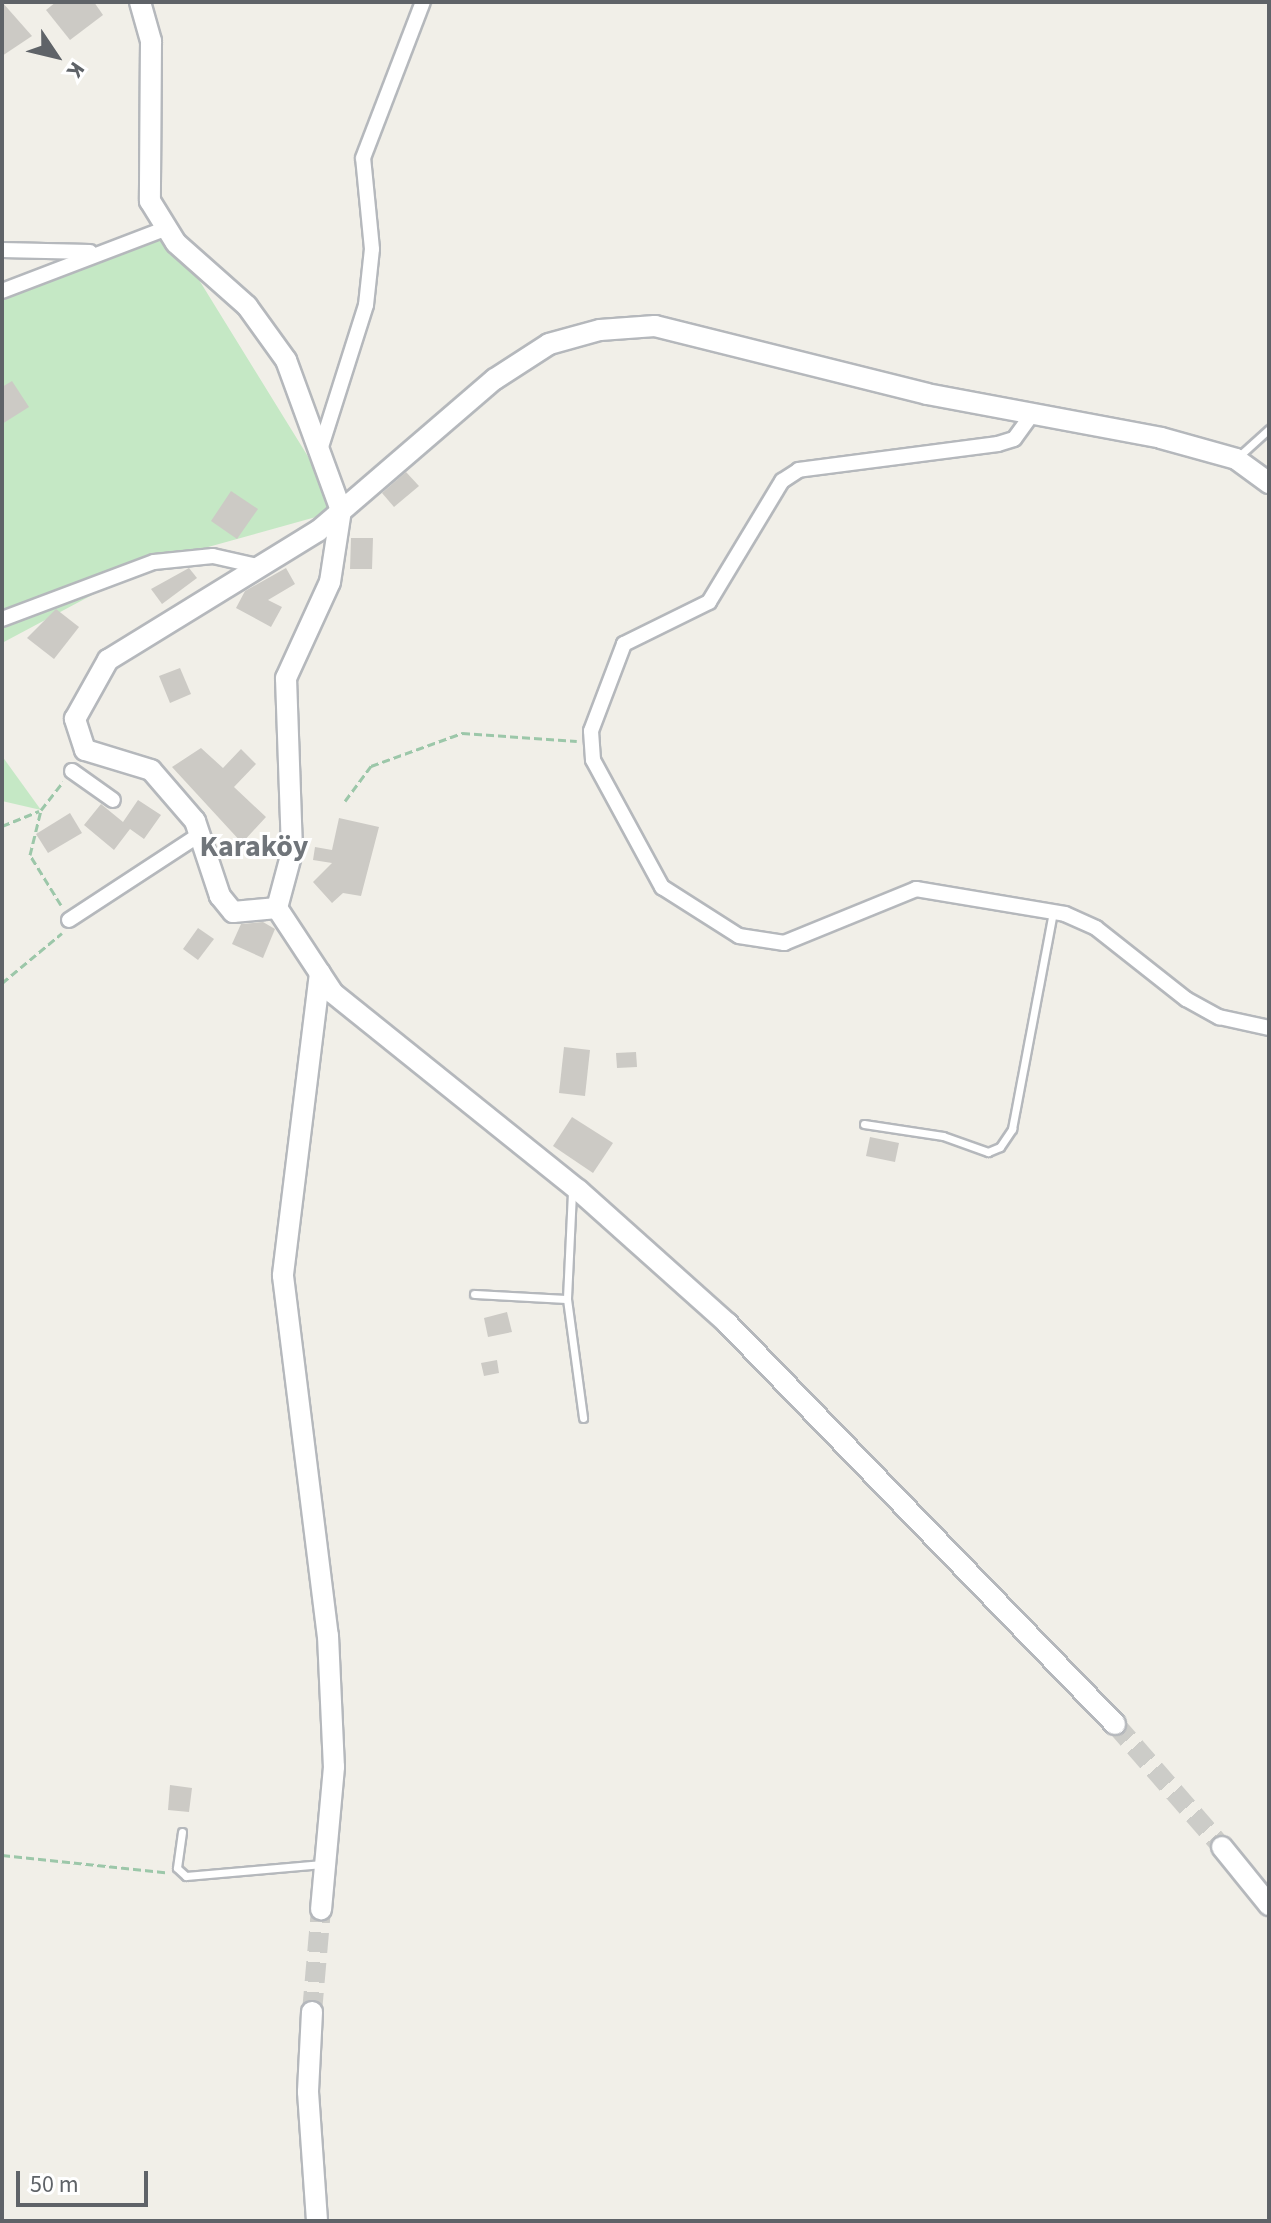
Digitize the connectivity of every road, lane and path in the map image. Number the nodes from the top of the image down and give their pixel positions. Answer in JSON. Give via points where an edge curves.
{"nodes":[{"id":1,"x":140,"y":2,"type":"edge"},
{"id":2,"x":423,"y":2,"type":"edge"},
{"id":3,"x":167,"y":228,"type":"junction"},
{"id":4,"x":2,"y":250,"type":"edge"},
{"id":5,"x":90,"y":252,"type":"junction"},
{"id":6,"x":2,"y":291,"type":"edge"},
{"id":7,"x":1033,"y":413,"type":"junction"},
{"id":8,"x":1269,"y":429,"type":"edge"},
{"id":9,"x":321,"y":447,"type":"junction"},
{"id":10,"x":1236,"y":459,"type":"junction"},
{"id":11,"x":1269,"y":483,"type":"edge"},
{"id":12,"x":341,"y":510,"type":"junction"},
{"id":13,"x":262,"y":567,"type":"junction"},
{"id":14,"x":2,"y":619,"type":"edge"},
{"id":15,"x":591,"y":735,"type":"junction"},
{"id":16,"x":72,"y":771,"type":"joint"},
{"id":17,"x":113,"y":800,"type":"dead end"},
{"id":18,"x":345,"y":801,"type":"dead end"},
{"id":19,"x":41,"y":810,"type":"junction"},
{"id":20,"x":2,"y":826,"type":"edge"},
{"id":21,"x":199,"y":835,"type":"junction"},
{"id":22,"x":277,"y":908,"type":"junction"},
{"id":23,"x":1053,"y":912,"type":"junction"},
{"id":24,"x":69,"y":920,"type":"junction"},
{"id":25,"x":320,"y":973,"type":"junction"},
{"id":26,"x":2,"y":983,"type":"edge"},
{"id":27,"x":1269,"y":1028,"type":"edge"},
{"id":28,"x":864,"y":1124,"type":"dead end"},
{"id":29,"x":572,"y":1185,"type":"junction"},
{"id":30,"x":474,"y":1294,"type":"dead end"},
{"id":31,"x":567,"y":1299,"type":"junction"},
{"id":32,"x":583,"y":1418,"type":"dead end"},
{"id":33,"x":1115,"y":1724,"type":"tunnel mouth"},
{"id":34,"x":182,"y":1832,"type":"dead end"},
{"id":35,"x":1222,"y":1847,"type":"tunnel mouth"},
{"id":36,"x":2,"y":1855,"type":"edge"},
{"id":37,"x":322,"y":1864,"type":"junction"},
{"id":38,"x":181,"y":1874,"type":"junction"},
{"id":39,"x":1269,"y":1905,"type":"edge"},
{"id":40,"x":321,"y":1909,"type":"tunnel mouth"},
{"id":41,"x":312,"y":2012,"type":"tunnel mouth"},
{"id":42,"x":317,"y":2221,"type":"edge"}],
"edges":[{"from":1,"to":3,"type":"street","via":[[151,41],[150,201]]},
{"from":2,"to":9,"type":"street","via":[[363,158],[372,249],[366,305]]},
{"from":3,"to":5,"type":"street"},
{"from":3,"to":9,"type":"street","via":[[247,306],[286,360]]},
{"from":4,"to":5,"type":"street"},
{"from":5,"to":6,"type":"street","via":[[75,266]]},
{"from":7,"to":10,"type":"street"},
{"from":7,"to":12,"type":"street","via":[[655,326],[600,330],[549,344],[495,379]]},
{"from":7,"to":15,"type":"street","via":[[1014,439],[998,444],[799,470],[782,481],[709,602],[624,644]]},
{"from":8,"to":10,"type":"lane"},
{"from":9,"to":12,"type":"street"},
{"from":10,"to":11,"type":"street"},
{"from":12,"to":13,"type":"street"},
{"from":12,"to":22,"type":"street","via":[[330,582],[286,678],[292,852]]},
{"from":13,"to":14,"type":"street","via":[[213,556],[154,562]]},
{"from":13,"to":21,"type":"street","via":[[108,660],[75,719],[85,750],[151,770]]},
{"from":15,"to":18,"type":"path","via":[[554,744],[492,730],[462,733],[371,766]]},
{"from":15,"to":23,"type":"street","via":[[604,784],[662,887],[739,936],[784,943],[916,889]]},
{"from":16,"to":17,"type":"street"},
{"from":16,"to":19,"type":"path"},
{"from":19,"to":20,"type":"path"},
{"from":19,"to":24,"type":"path","via":[[30,855]]},
{"from":21,"to":22,"type":"street","via":[[233,912]]},
{"from":21,"to":24,"type":"street"},
{"from":22,"to":25,"type":"street"},
{"from":23,"to":27,"type":"street","via":[[1096,928],[1219,1017]]},
{"from":23,"to":28,"type":"lane","via":[[1012,1129],[1000,1147],[988,1152],[943,1136]]},
{"from":24,"to":26,"type":"path","via":[[55,946]]},
{"from":25,"to":29,"type":"street","via":[[364,1021]]},
{"from":25,"to":37,"type":"street","via":[[283,1276],[328,1636],[334,1767]]},
{"from":29,"to":31,"type":"lane"},
{"from":29,"to":33,"type":"street","via":[[727,1323]]},
{"from":30,"to":31,"type":"lane"},
{"from":31,"to":32,"type":"lane"},
{"from":34,"to":38,"type":"lane"},
{"from":35,"to":39,"type":"street"},
{"from":36,"to":38,"type":"path"},
{"from":37,"to":38,"type":"lane"},
{"from":37,"to":40,"type":"street"},
{"from":41,"to":42,"type":"street","via":[[308,2092]]}]}
